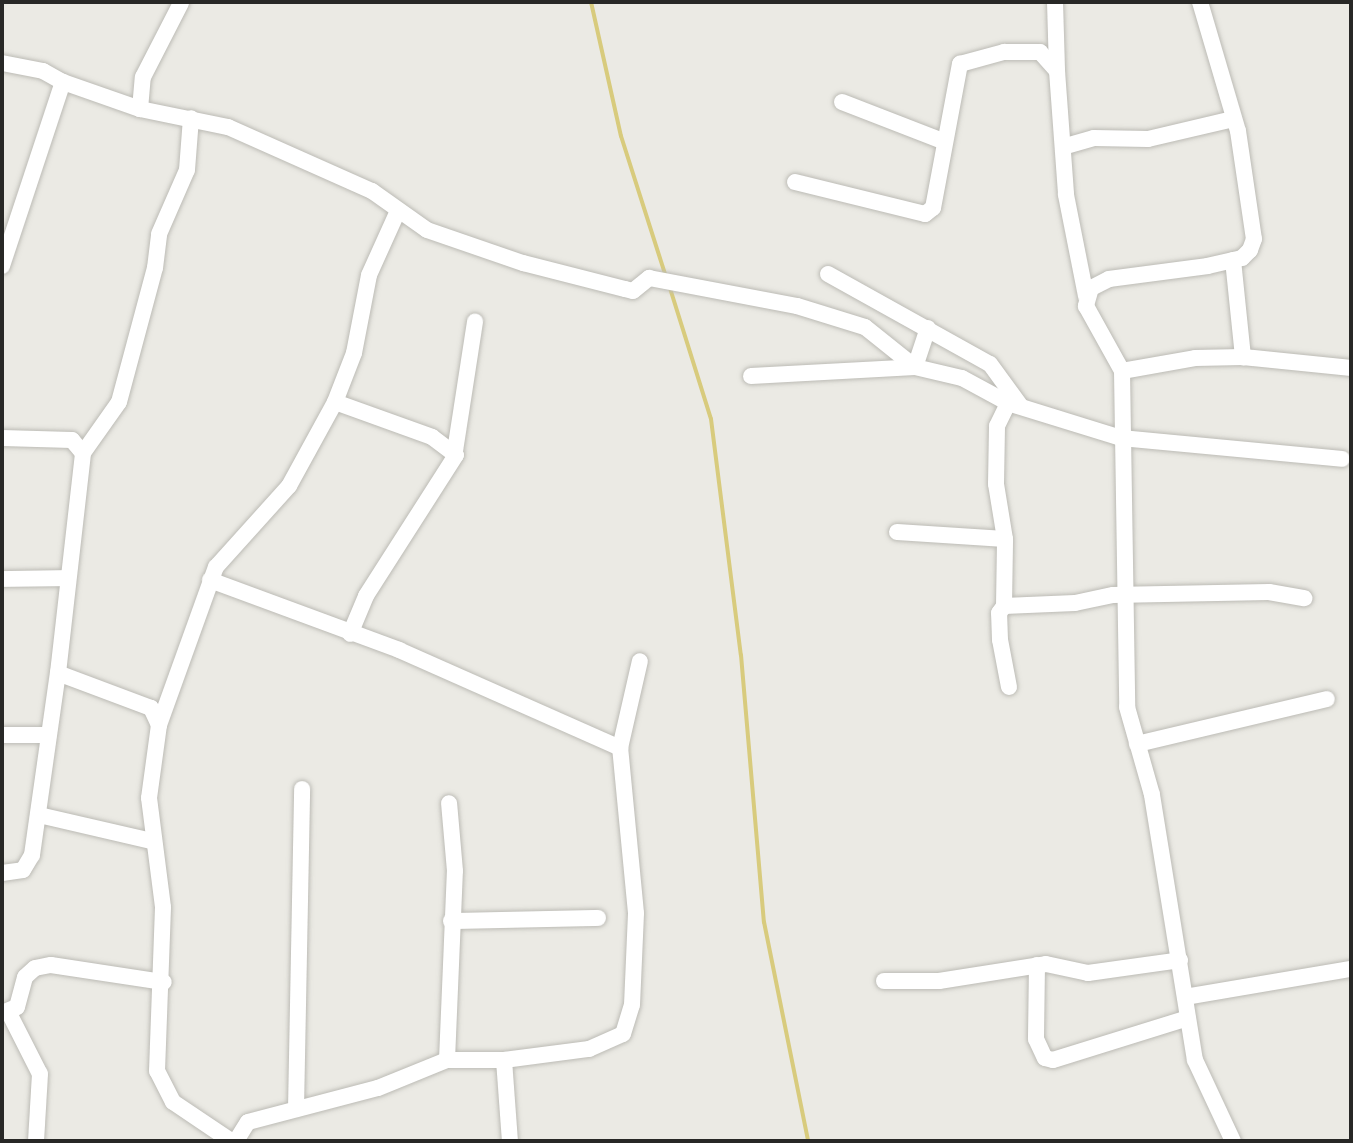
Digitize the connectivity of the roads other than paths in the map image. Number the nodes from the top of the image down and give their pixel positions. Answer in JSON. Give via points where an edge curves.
{"nodes":[{"id":1,"x":1055,"y":2,"type":"edge"},
{"id":2,"x":1200,"y":2,"type":"edge"},
{"id":3,"x":181,"y":3,"type":"edge"},
{"id":4,"x":2,"y":63,"type":"edge"},
{"id":5,"x":1057,"y":71,"type":"junction"},
{"id":6,"x":63,"y":82,"type":"junction"},
{"id":7,"x":842,"y":102,"type":"dead end"},
{"id":8,"x":140,"y":109,"type":"junction"},
{"id":9,"x":191,"y":118,"type":"junction"},
{"id":10,"x":1233,"y":119,"type":"junction"},
{"id":11,"x":945,"y":142,"type":"junction"},
{"id":12,"x":1066,"y":146,"type":"junction"},
{"id":13,"x":795,"y":182,"type":"dead end"},
{"id":14,"x":397,"y":213,"type":"junction"},
{"id":15,"x":1233,"y":260,"type":"junction"},
{"id":16,"x":2,"y":266,"type":"edge"},
{"id":17,"x":828,"y":274,"type":"dead end"},
{"id":18,"x":1086,"y":296,"type":"junction"},
{"id":19,"x":475,"y":322,"type":"dead end"},
{"id":20,"x":928,"y":328,"type":"junction"},
{"id":21,"x":1243,"y":357,"type":"junction"},
{"id":22,"x":915,"y":367,"type":"junction"},
{"id":23,"x":1351,"y":368,"type":"edge"},
{"id":24,"x":1122,"y":371,"type":"junction"},
{"id":25,"x":751,"y":376,"type":"dead end"},
{"id":26,"x":335,"y":402,"type":"junction"},
{"id":27,"x":1014,"y":404,"type":"junction"},
{"id":28,"x":2,"y":438,"type":"edge"},
{"id":29,"x":1121,"y":438,"type":"junction"},
{"id":30,"x":455,"y":451,"type":"junction"},
{"id":31,"x":83,"y":453,"type":"junction"},
{"id":32,"x":1342,"y":459,"type":"dead end"},
{"id":33,"x":897,"y":532,"type":"dead end"},
{"id":34,"x":1005,"y":539,"type":"junction"},
{"id":35,"x":65,"y":578,"type":"junction"},
{"id":36,"x":2,"y":579,"type":"edge"},
{"id":37,"x":210,"y":580,"type":"junction"},
{"id":38,"x":1127,"y":598,"type":"junction"},
{"id":39,"x":1304,"y":598,"type":"dead end"},
{"id":40,"x":1004,"y":606,"type":"junction"},
{"id":41,"x":350,"y":634,"type":"junction"},
{"id":42,"x":640,"y":661,"type":"dead end"},
{"id":43,"x":58,"y":673,"type":"junction"},
{"id":44,"x":1009,"y":687,"type":"dead end"},
{"id":45,"x":1327,"y":699,"type":"dead end"},
{"id":46,"x":159,"y":725,"type":"junction"},
{"id":47,"x":2,"y":735,"type":"edge"},
{"id":48,"x":48,"y":735,"type":"junction"},
{"id":49,"x":1137,"y":744,"type":"junction"},
{"id":50,"x":620,"y":748,"type":"junction"},
{"id":51,"x":302,"y":789,"type":"dead end"},
{"id":52,"x":449,"y":803,"type":"dead end"},
{"id":53,"x":39,"y":815,"type":"junction"},
{"id":54,"x":152,"y":841,"type":"junction"},
{"id":55,"x":2,"y":873,"type":"edge"},
{"id":56,"x":598,"y":918,"type":"dead end"},
{"id":57,"x":451,"y":921,"type":"junction"},
{"id":58,"x":1180,"y":960,"type":"junction"},
{"id":59,"x":1037,"y":965,"type":"junction"},
{"id":60,"x":1351,"y":969,"type":"edge"},
{"id":61,"x":884,"y":981,"type":"dead end"},
{"id":62,"x":164,"y":982,"type":"junction"},
{"id":63,"x":1185,"y":997,"type":"junction"},
{"id":64,"x":6,"y":1013,"type":"edge"},
{"id":65,"x":1188,"y":1018,"type":"junction"},
{"id":66,"x":447,"y":1060,"type":"junction"},
{"id":67,"x":504,"y":1060,"type":"junction"},
{"id":68,"x":296,"y":1109,"type":"junction"},
{"id":69,"x":36,"y":1141,"type":"edge"},
{"id":70,"x":234,"y":1141,"type":"edge"},
{"id":71,"x":510,"y":1141,"type":"edge"},
{"id":72,"x":1233,"y":1141,"type":"edge"}],
"edges":[{"from":1,"to":5,"type":"street"},
{"from":2,"to":10,"type":"street"},
{"from":3,"to":8,"type":"street","via":[[143,77]]},
{"from":4,"to":6,"type":"street","via":[[43,71]]},
{"from":5,"to":11,"type":"street","via":[[1040,52],[1004,52],[960,64]]},
{"from":5,"to":12,"type":"street"},
{"from":6,"to":8,"type":"street"},
{"from":6,"to":16,"type":"street"},
{"from":7,"to":11,"type":"street"},
{"from":8,"to":9,"type":"street"},
{"from":9,"to":14,"type":"street","via":[[228,127],[372,191]]},
{"from":9,"to":31,"type":"street","via":[[187,170],[159,234],[119,402]]},
{"from":10,"to":12,"type":"street","via":[[1148,139],[1094,138]]},
{"from":10,"to":15,"type":"street","via":[[1254,239],[1250,250]]},
{"from":11,"to":13,"type":"street","via":[[933,208],[925,214]]},
{"from":12,"to":18,"type":"street","via":[[1066,195]]},
{"from":14,"to":22,"type":"street","via":[[427,230],[523,263],[633,291],[649,278],[797,306],[865,327]]},
{"from":14,"to":26,"type":"street","via":[[369,275],[354,353]]},
{"from":15,"to":18,"type":"street","via":[[1109,279]]},
{"from":15,"to":21,"type":"street"},
{"from":17,"to":20,"type":"street"},
{"from":18,"to":24,"type":"street","via":[[1098,333]]},
{"from":19,"to":30,"type":"street"},
{"from":20,"to":22,"type":"street"},
{"from":20,"to":27,"type":"street","via":[[990,364]]},
{"from":21,"to":23,"type":"street"},
{"from":21,"to":24,"type":"street","via":[[1195,358]]},
{"from":22,"to":25,"type":"street"},
{"from":22,"to":27,"type":"street","via":[[962,378]]},
{"from":24,"to":29,"type":"street"},
{"from":26,"to":30,"type":"street","via":[[417,431]]},
{"from":26,"to":37,"type":"street","via":[[289,486]]},
{"from":27,"to":29,"type":"street"},
{"from":27,"to":34,"type":"street","via":[[997,426],[996,484]]},
{"from":28,"to":31,"type":"street","via":[[72,440]]},
{"from":29,"to":32,"type":"street"},
{"from":29,"to":38,"type":"street"},
{"from":30,"to":41,"type":"street","via":[[456,458],[366,596]]},
{"from":31,"to":35,"type":"street"},
{"from":33,"to":34,"type":"street"},
{"from":34,"to":40,"type":"street"},
{"from":35,"to":36,"type":"street"},
{"from":35,"to":43,"type":"street"},
{"from":37,"to":41,"type":"street"},
{"from":37,"to":46,"type":"street"},
{"from":38,"to":39,"type":"street","via":[[1269,592]]},
{"from":38,"to":40,"type":"street","via":[[1103,595],[1075,603]]},
{"from":38,"to":49,"type":"street","via":[[1127,707]]},
{"from":40,"to":44,"type":"street","via":[[999,613],[1000,640]]},
{"from":41,"to":50,"type":"street"},
{"from":42,"to":50,"type":"street"},
{"from":43,"to":46,"type":"street","via":[[151,708]]},
{"from":43,"to":48,"type":"street"},
{"from":45,"to":49,"type":"street"},
{"from":46,"to":54,"type":"street","via":[[149,798]]},
{"from":47,"to":48,"type":"street"},
{"from":48,"to":53,"type":"street"},
{"from":49,"to":58,"type":"street","via":[[1152,795]]},
{"from":50,"to":67,"type":"street","via":[[636,913],[628,1025],[616,1040],[589,1049]]},
{"from":51,"to":68,"type":"street"},
{"from":52,"to":57,"type":"street","via":[[455,871]]},
{"from":53,"to":54,"type":"street"},
{"from":53,"to":55,"type":"street","via":[[27,866]]},
{"from":54,"to":62,"type":"street","via":[[163,907]]},
{"from":56,"to":57,"type":"street"},
{"from":57,"to":66,"type":"street"},
{"from":58,"to":59,"type":"street","via":[[1088,973]]},
{"from":58,"to":63,"type":"street"},
{"from":59,"to":61,"type":"street","via":[[939,981]]},
{"from":59,"to":65,"type":"street","via":[[1036,1039],[1045,1058],[1053,1060]]},
{"from":60,"to":63,"type":"street"},
{"from":62,"to":64,"type":"street","via":[[51,965],[35,968],[25,977],[21,1001]]},
{"from":62,"to":70,"type":"street","via":[[157,1071],[163,1089],[173,1102]]},
{"from":63,"to":65,"type":"street"},
{"from":64,"to":69,"type":"street","via":[[40,1074]]},
{"from":65,"to":72,"type":"street","via":[[1202,1085]]},
{"from":66,"to":67,"type":"street"},
{"from":66,"to":68,"type":"street","via":[[378,1088]]},
{"from":67,"to":71,"type":"street"},
{"from":68,"to":70,"type":"street","via":[[248,1122]]}]}
